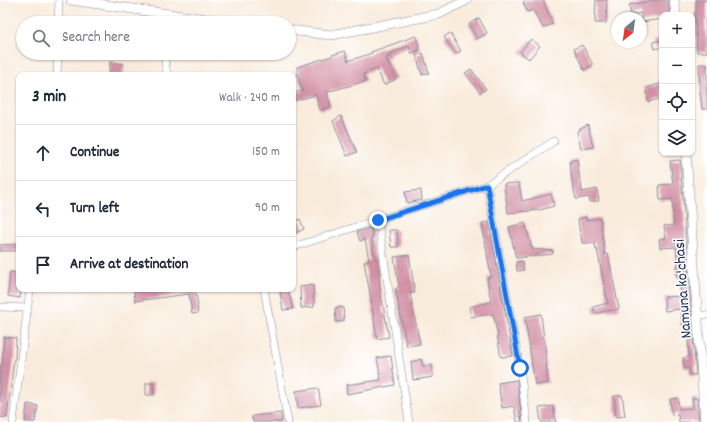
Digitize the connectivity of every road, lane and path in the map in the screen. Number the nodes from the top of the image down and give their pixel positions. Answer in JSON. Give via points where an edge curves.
{"nodes":[{"id":1,"x":59,"y":0,"type":"edge"},
{"id":2,"x":71,"y":0,"type":"edge"},
{"id":3,"x":467,"y":0,"type":"edge"},
{"id":4,"x":674,"y":0,"type":"edge"},
{"id":5,"x":676,"y":12,"type":"edge"},
{"id":6,"x":158,"y":13,"type":"junction"},
{"id":7,"x":58,"y":16,"type":"edge"},
{"id":8,"x":158,"y":16,"type":"edge"},
{"id":9,"x":182,"y":16,"type":"edge"},
{"id":10,"x":296,"y":31,"type":"edge"},
{"id":11,"x":58,"y":60,"type":"edge"},
{"id":12,"x":165,"y":60,"type":"edge"},
{"id":13,"x":57,"y":72,"type":"edge"},
{"id":14,"x":167,"y":72,"type":"edge"},
{"id":15,"x":554,"y":141,"type":"dead end"},
{"id":16,"x":686,"y":156,"type":"edge"},
{"id":17,"x":487,"y":185,"type":"junction"},
{"id":18,"x":378,"y":220,"type":"junction"},
{"id":19,"x":296,"y":246,"type":"edge"},
{"id":20,"x":30,"y":292,"type":"edge"},
{"id":21,"x":265,"y":292,"type":"edge"},
{"id":22,"x":0,"y":307,"type":"edge"},
{"id":23,"x":27,"y":308,"type":"junction"},
{"id":24,"x":702,"y":315,"type":"edge"},
{"id":25,"x":13,"y":422,"type":"edge"},
{"id":26,"x":288,"y":422,"type":"edge"},
{"id":27,"x":409,"y":422,"type":"edge"},
{"id":28,"x":527,"y":422,"type":"edge"},
{"id":29,"x":706,"y":422,"type":"edge"}],
"edges":[{"from":1,"to":7,"type":"street"},
{"from":2,"to":6,"type":"main road"},
{"from":3,"to":10,"type":"main road","via":[[439,14],[331,35]]},
{"from":4,"to":5,"type":"main road"},
{"from":6,"to":8,"type":"street"},
{"from":6,"to":9,"type":"main road"},
{"from":11,"to":13,"type":"street"},
{"from":12,"to":14,"type":"street"},
{"from":15,"to":17,"type":"street"},
{"from":16,"to":24,"type":"main road","name":"Namuna ko'chasi"},
{"from":17,"to":18,"type":"street"},
{"from":17,"to":28,"type":"street","via":[[520,368]]},
{"from":18,"to":19,"type":"street"},
{"from":18,"to":27,"type":"street"},
{"from":20,"to":23,"type":"street"},
{"from":21,"to":26,"type":"street"},
{"from":22,"to":23,"type":"street"},
{"from":23,"to":25,"type":"street"},
{"from":24,"to":29,"type":"main road","name":"Namuna ko'chasi"}]}
